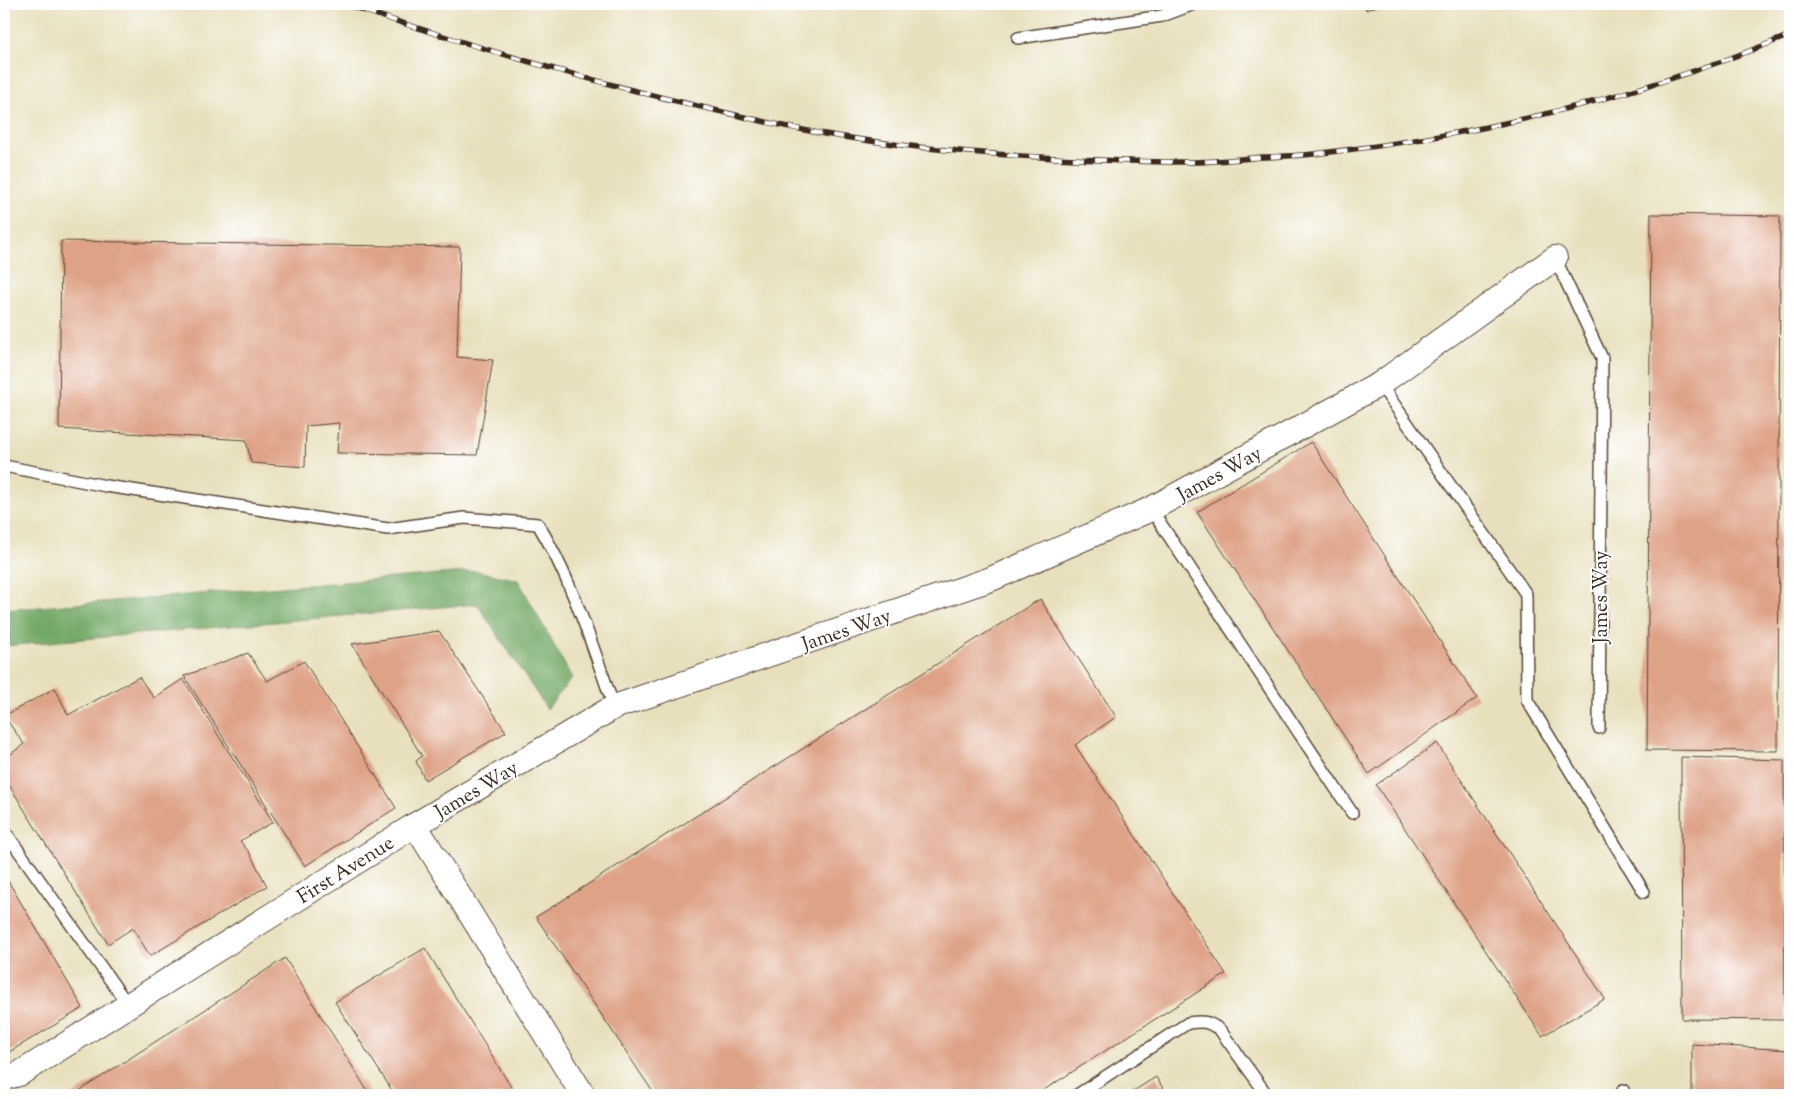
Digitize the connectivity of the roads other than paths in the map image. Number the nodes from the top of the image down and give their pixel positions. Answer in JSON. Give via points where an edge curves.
{"nodes":[{"id":1,"x":1194,"y":4,"type":"edge"},
{"id":2,"x":1018,"y":38,"type":"dead end"},
{"id":3,"x":1554,"y":258,"type":"joint"},
{"id":4,"x":1380,"y":384,"type":"junction"},
{"id":5,"x":4,"y":466,"type":"edge"},
{"id":6,"x":1151,"y":509,"type":"junction"},
{"id":7,"x":614,"y":707,"type":"junction"},
{"id":8,"x":1599,"y":728,"type":"dead end"},
{"id":9,"x":1352,"y":813,"type":"dead end"},
{"id":10,"x":415,"y":825,"type":"junction"},
{"id":11,"x":4,"y":830,"type":"edge"},
{"id":12,"x":1644,"y":892,"type":"dead end"},
{"id":13,"x":128,"y":1005,"type":"junction"},
{"id":14,"x":4,"y":1078,"type":"edge"},
{"id":15,"x":583,"y":1095,"type":"edge"},
{"id":16,"x":1077,"y":1095,"type":"edge"},
{"id":17,"x":1267,"y":1095,"type":"edge"}],
"edges":[{"from":1,"to":2,"type":"lane","via":[[1162,16]]},
{"from":3,"to":4,"type":"street","name":"James Way"},
{"from":3,"to":8,"type":"lane","name":"James Way","via":[[1602,358]]},
{"from":4,"to":6,"type":"street","name":"James Way"},
{"from":4,"to":12,"type":"lane","via":[[1526,594],[1527,700]]},
{"from":5,"to":7,"type":"lane","via":[[106,486],[388,529],[464,518],[538,524],[577,606]]},
{"from":6,"to":7,"type":"street","name":"James Way","via":[[991,579]]},
{"from":6,"to":9,"type":"lane"},
{"from":7,"to":10,"type":"street","name":"James Way"},
{"from":10,"to":13,"type":"street","name":"First Avenue"},
{"from":10,"to":15,"type":"street","name":"First Avenue"},
{"from":11,"to":13,"type":"lane"},
{"from":13,"to":14,"type":"street","name":"First Avenue","via":[[19,1074]]},
{"from":16,"to":17,"type":"lane","via":[[1188,1022],[1210,1022],[1220,1030]]}]}
